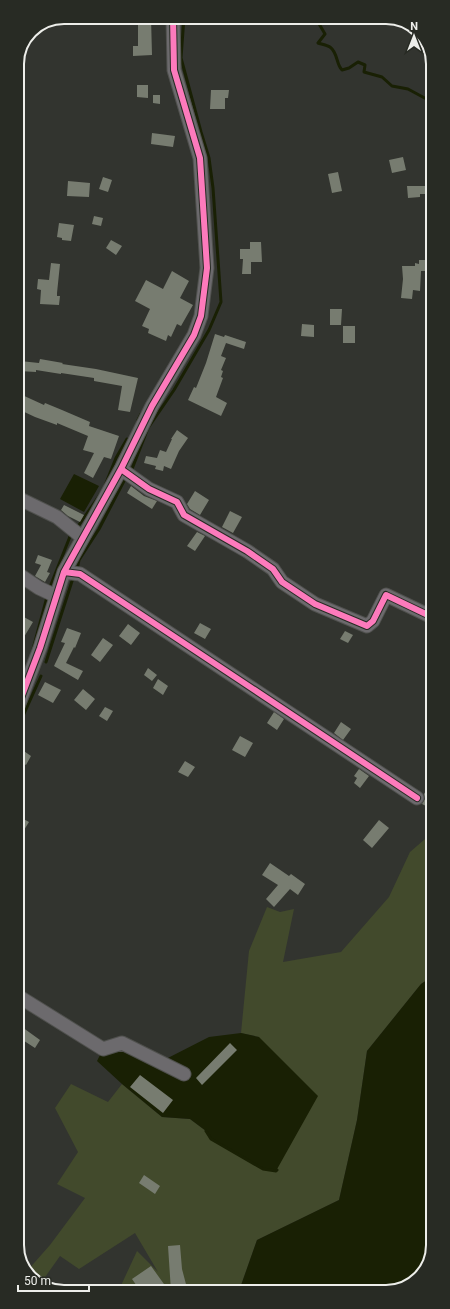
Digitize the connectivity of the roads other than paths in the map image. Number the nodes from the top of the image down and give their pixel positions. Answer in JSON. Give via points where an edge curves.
{"nodes":[{"id":1,"x":173,"y":24,"type":"edge"},
{"id":2,"x":121,"y":469,"type":"junction"},
{"id":3,"x":24,"y":501,"type":"edge"},
{"id":4,"x":83,"y":538,"type":"junction"},
{"id":5,"x":64,"y":572,"type":"junction"},
{"id":6,"x":24,"y":578,"type":"edge"},
{"id":7,"x":56,"y":596,"type":"junction"},
{"id":8,"x":426,"y":614,"type":"edge"},
{"id":9,"x":24,"y":690,"type":"edge"},
{"id":10,"x":417,"y":798,"type":"dead end"},
{"id":11,"x":24,"y":1000,"type":"edge"},
{"id":12,"x":184,"y":1074,"type":"dead end"}],
"edges":[{"from":1,"to":2,"type":"street","via":[[174,70],[200,158],[207,268],[202,316],[195,333],[152,406]]},
{"from":2,"to":4,"type":"street"},
{"from":2,"to":8,"type":"street","via":[[149,488],[177,502],[184,515],[247,551],[273,569],[282,582],[315,604],[366,626],[373,621],[386,595]]},
{"from":3,"to":4,"type":"street","via":[[56,517]]},
{"from":4,"to":5,"type":"street"},
{"from":5,"to":7,"type":"street"},
{"from":5,"to":10,"type":"street","via":[[80,574]]},
{"from":6,"to":7,"type":"street"},
{"from":7,"to":9,"type":"street"},
{"from":11,"to":12,"type":"street","via":[[103,1049],[122,1043]]}]}
